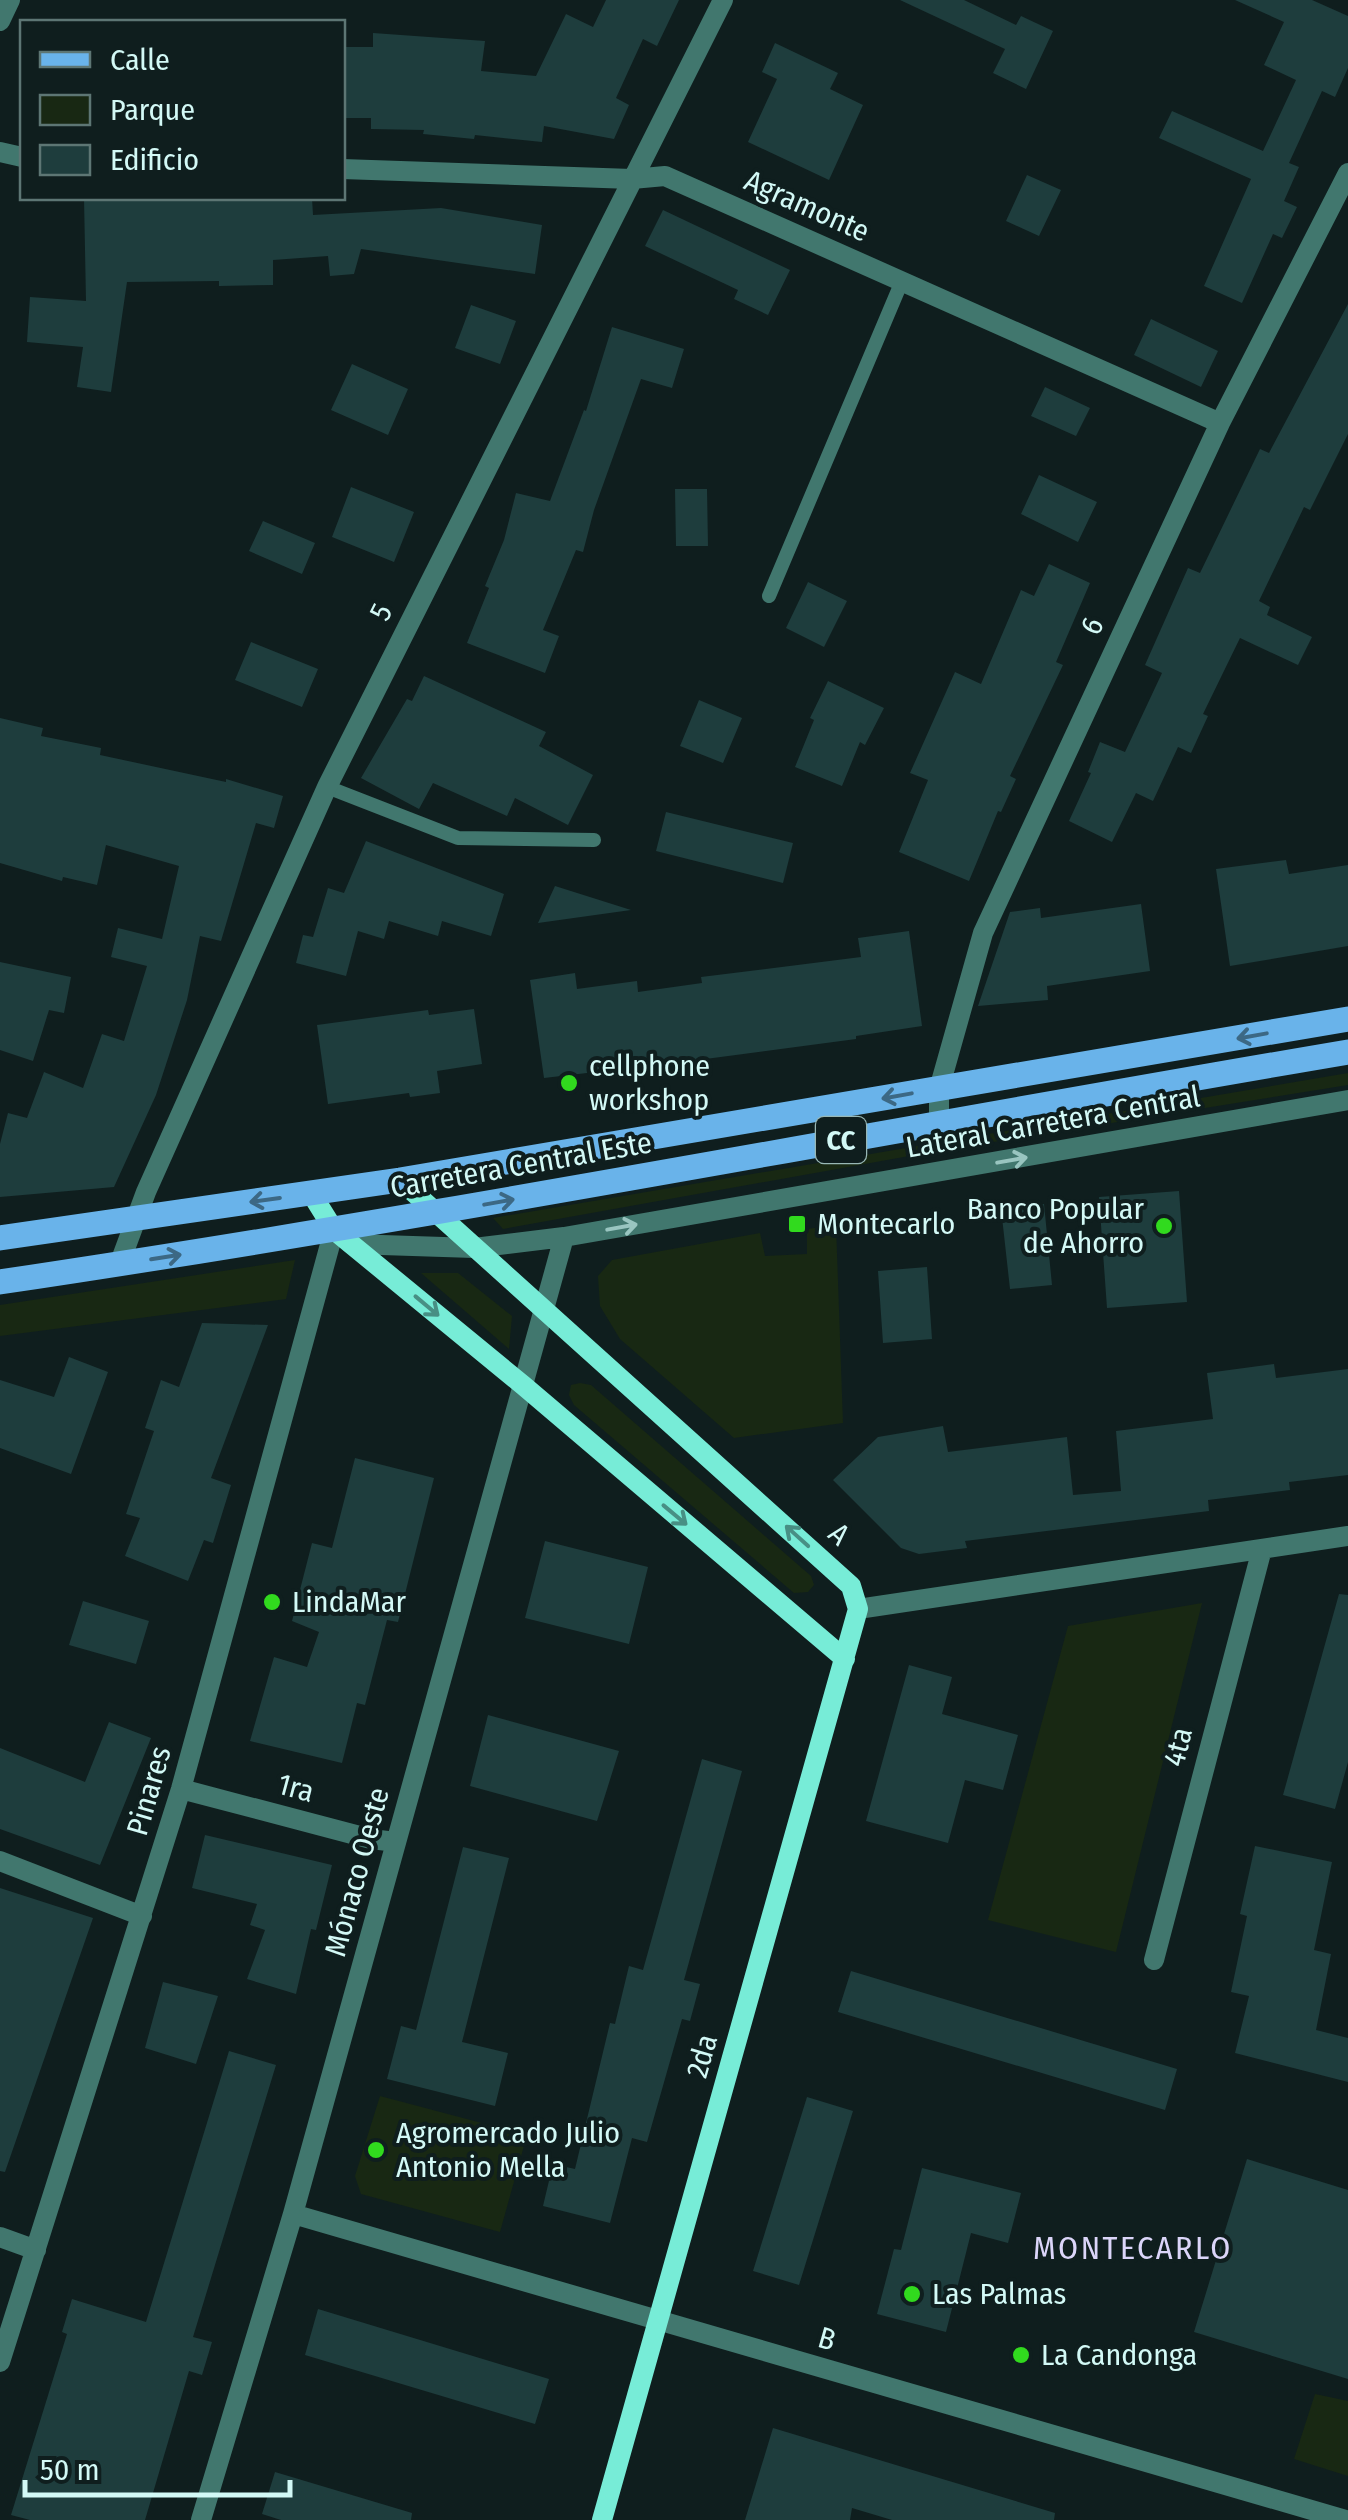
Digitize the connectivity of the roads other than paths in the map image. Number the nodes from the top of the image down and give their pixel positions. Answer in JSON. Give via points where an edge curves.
{"nodes":[{"id":1,"x":10,"y":0,"type":"edge"},
{"id":2,"x":724,"y":0,"type":"edge"},
{"id":3,"x":0,"y":21,"type":"edge"},
{"id":4,"x":345,"y":169,"type":"edge"},
{"id":5,"x":1348,"y":173,"type":"edge"},
{"id":6,"x":632,"y":179,"type":"junction"},
{"id":7,"x":902,"y":282,"type":"junction"},
{"id":8,"x":1220,"y":423,"type":"junction"},
{"id":9,"x":769,"y":596,"type":"dead end"},
{"id":10,"x":327,"y":787,"type":"junction"},
{"id":11,"x":594,"y":840,"type":"dead end"},
{"id":12,"x":1348,"y":1019,"type":"edge"},
{"id":13,"x":1348,"y":1052,"type":"edge"},
{"id":14,"x":939,"y":1089,"type":"junction"},
{"id":15,"x":1348,"y":1100,"type":"edge"},
{"id":16,"x":939,"y":1122,"type":"junction"},
{"id":17,"x":400,"y":1180,"type":"junction"},
{"id":18,"x":310,"y":1193,"type":"junction"},
{"id":19,"x":436,"y":1214,"type":"junction"},
{"id":20,"x":137,"y":1219,"type":"junction"},
{"id":21,"x":343,"y":1237,"type":"junction"},
{"id":22,"x":0,"y":1238,"type":"edge"},
{"id":23,"x":564,"y":1238,"type":"junction"},
{"id":24,"x":474,"y":1248,"type":"junction"},
{"id":25,"x":119,"y":1264,"type":"junction"},
{"id":26,"x":0,"y":1282,"type":"edge"},
{"id":27,"x":544,"y":1308,"type":"junction"},
{"id":28,"x":524,"y":1386,"type":"junction"},
{"id":29,"x":1348,"y":1536,"type":"edge"},
{"id":30,"x":1262,"y":1548,"type":"junction"},
{"id":31,"x":858,"y":1608,"type":"junction"},
{"id":32,"x":844,"y":1659,"type":"junction"},
{"id":33,"x":181,"y":1789,"type":"junction"},
{"id":34,"x":396,"y":1842,"type":"junction"},
{"id":35,"x":0,"y":1861,"type":"edge"},
{"id":36,"x":142,"y":1916,"type":"junction"},
{"id":37,"x":1154,"y":1960,"type":"dead end"},
{"id":38,"x":293,"y":2214,"type":"junction"},
{"id":39,"x":0,"y":2237,"type":"edge"},
{"id":40,"x":36,"y":2250,"type":"junction"},
{"id":41,"x":659,"y":2320,"type":"junction"},
{"id":42,"x":0,"y":2362,"type":"edge"},
{"id":43,"x":201,"y":2520,"type":"edge"},
{"id":44,"x":602,"y":2520,"type":"edge"},
{"id":45,"x":1346,"y":2520,"type":"edge"}],
"edges":[{"from":1,"to":3,"type":"street"},
{"from":2,"to":6,"type":"street","name":"5"},
{"from":4,"to":6,"type":"street","name":"Agramonte"},
{"from":5,"to":8,"type":"street","name":"6"},
{"from":6,"to":7,"type":"street","name":"Agramonte","via":[[665,176]]},
{"from":6,"to":10,"type":"street","name":"5"},
{"from":7,"to":8,"type":"street","name":"Agramonte"},
{"from":7,"to":9,"type":"lane"},
{"from":8,"to":14,"type":"street","name":"6","via":[[983,934]]},
{"from":10,"to":11,"type":"lane","via":[[458,838]]},
{"from":10,"to":20,"type":"street","name":"5"},
{"from":12,"to":14,"type":"main road","name":"Carretera Central Este","number":"CC","one_way":true},
{"from":13,"to":16,"type":"main road","name":"Carretera Central Este","number":"CC"},
{"from":14,"to":16,"type":"street","name":"6"},
{"from":14,"to":17,"type":"main road","name":"Carretera Central Este","number":"CC","one_way":true},
{"from":23,"to":15,"type":"street","name":"Lateral Carretera Central","one_way":true},
{"from":19,"to":16,"type":"main road","name":"Carretera Central Este","number":"CC","one_way":true},
{"from":17,"to":18,"type":"main road","name":"Carretera Central Este","number":"CC"},
{"from":17,"to":19,"type":"street","name":"A"},
{"from":18,"to":20,"type":"main road","name":"Carretera Central Este","number":"CC","one_way":true},
{"from":18,"to":21,"type":"street"},
{"from":19,"to":21,"type":"main road","name":"Carretera Central Este","number":"CC"},
{"from":19,"to":24,"type":"street","name":"A"},
{"from":20,"to":22,"type":"main road","name":"Carretera Central Este","number":"CC"},
{"from":20,"to":25,"type":"street","name":"5"},
{"from":21,"to":24,"type":"street","name":"Lateral Carretera Central"},
{"from":25,"to":21,"type":"main road","name":"Carretera Central Este","number":"CC","one_way":true},
{"from":21,"to":28,"type":"street","one_way":true},
{"from":21,"to":33,"type":"street","name":"Pinares"},
{"from":23,"to":24,"type":"street","name":"Lateral Carretera Central"},
{"from":23,"to":27,"type":"street","name":"Mónaco Oeste"},
{"from":24,"to":27,"type":"street","name":"A"},
{"from":25,"to":26,"type":"main road","name":"Carretera Central Este","number":"CC"},
{"from":27,"to":28,"type":"street","name":"Mónaco Oeste"},
{"from":31,"to":27,"type":"street","name":"A","one_way":true,"via":[[851,1586]]},
{"from":28,"to":32,"type":"street","one_way":true},
{"from":28,"to":34,"type":"street","name":"Mónaco Oeste"},
{"from":29,"to":30,"type":"street"},
{"from":30,"to":31,"type":"street"},
{"from":30,"to":37,"type":"street","name":"4ta"},
{"from":31,"to":32,"type":"street","name":"2da"},
{"from":32,"to":41,"type":"street","name":"2da"},
{"from":33,"to":34,"type":"street","name":"1ra"},
{"from":33,"to":36,"type":"street","name":"Pinares"},
{"from":34,"to":38,"type":"street","name":"Mónaco Oeste"},
{"from":35,"to":36,"type":"street"},
{"from":36,"to":40,"type":"street","name":"Pinares"},
{"from":38,"to":41,"type":"street","name":"B"},
{"from":38,"to":43,"type":"street","name":"Mónaco Oeste"},
{"from":39,"to":40,"type":"street"},
{"from":40,"to":42,"type":"street","name":"Pinares"},
{"from":41,"to":44,"type":"street","name":"2da"},
{"from":41,"to":45,"type":"street","name":"B"}]}
